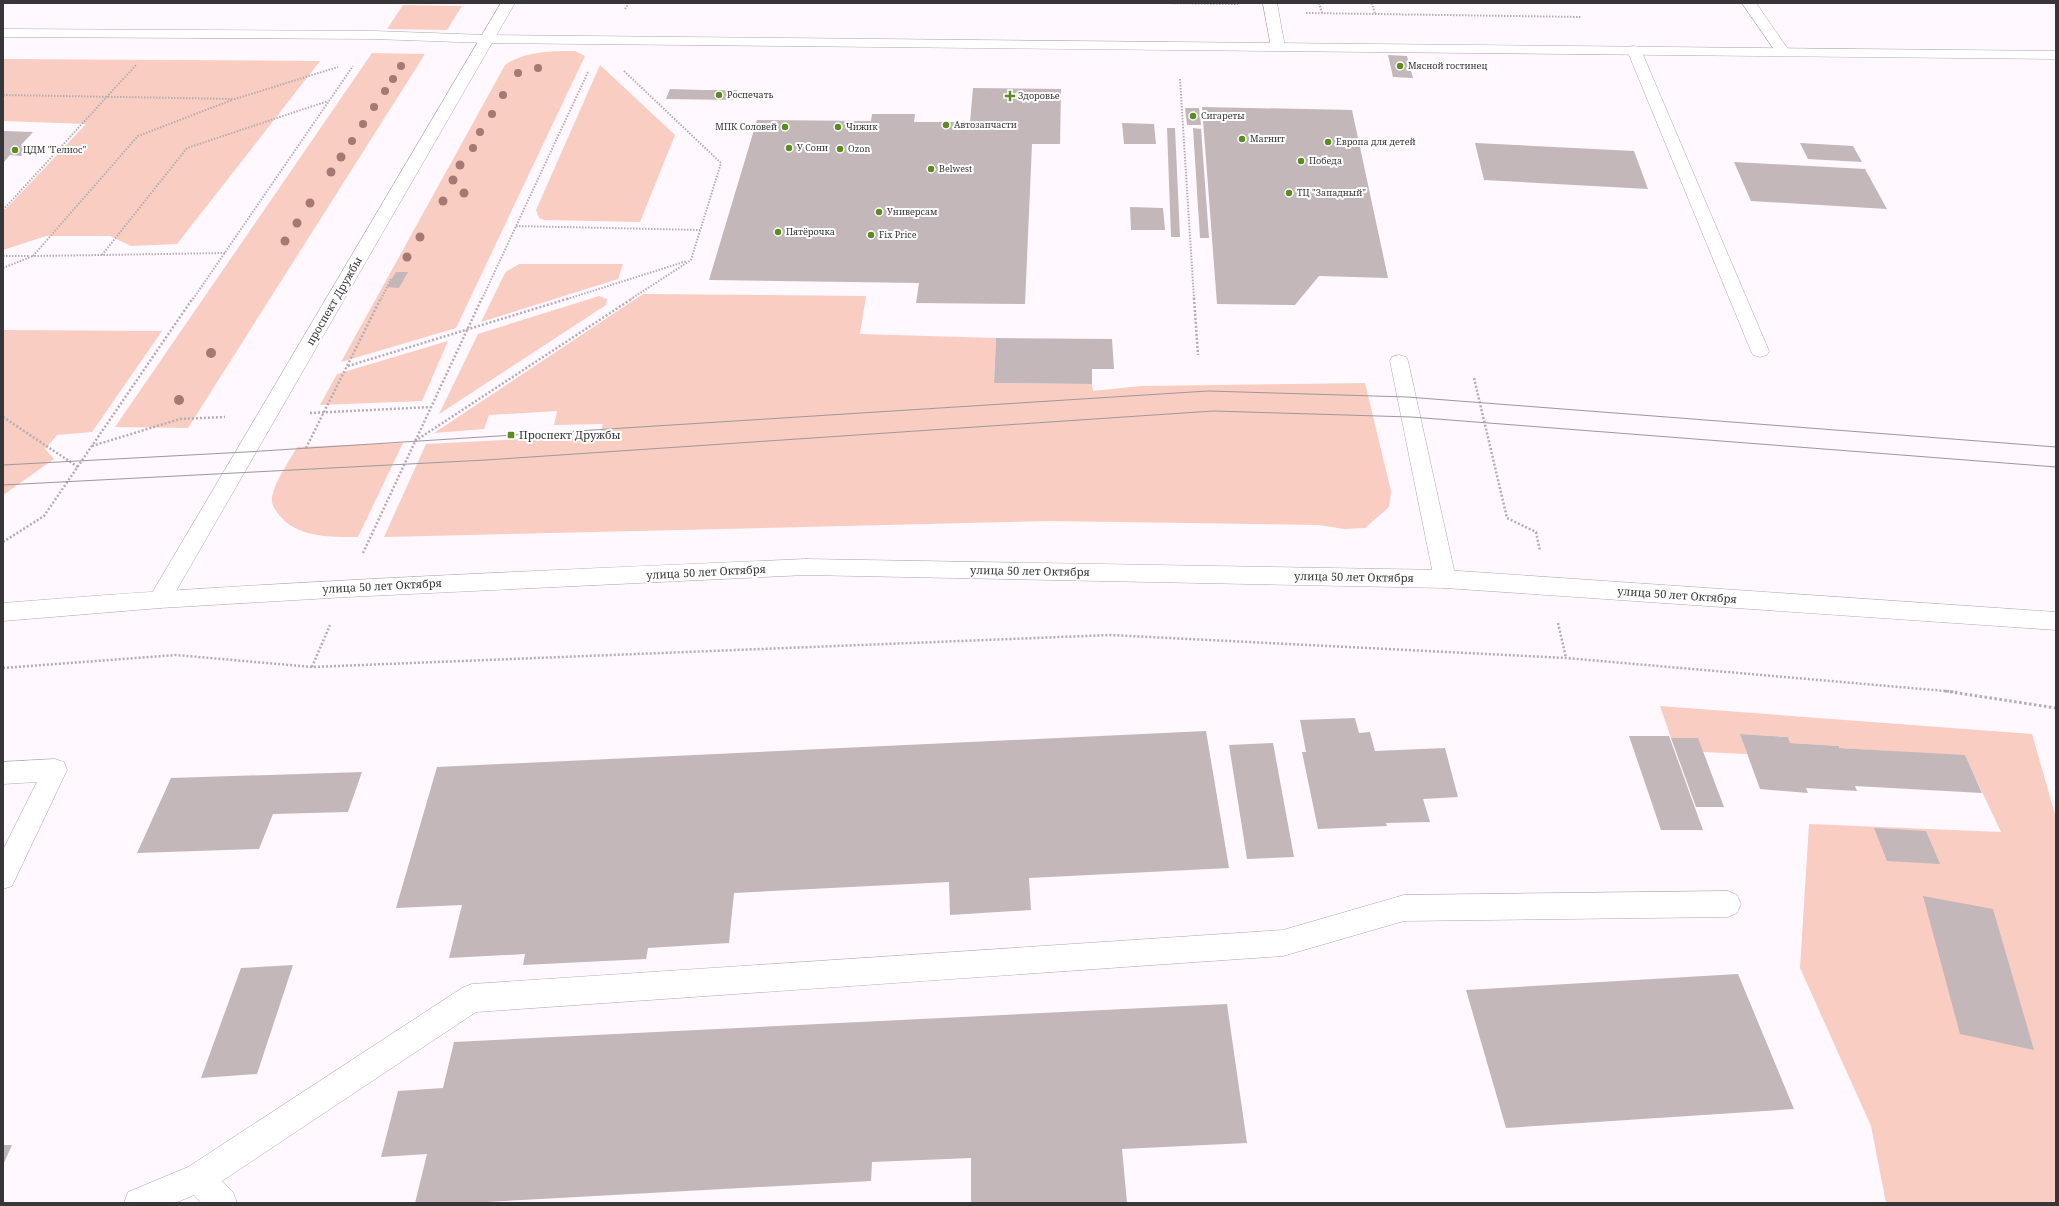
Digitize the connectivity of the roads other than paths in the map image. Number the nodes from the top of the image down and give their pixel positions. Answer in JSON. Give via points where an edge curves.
{"nodes":[{"id":1,"x":508,"y":3,"type":"edge"},
{"id":2,"x":1749,"y":3,"type":"edge"},
{"id":3,"x":1271,"y":4,"type":"edge"},
{"id":4,"x":3,"y":33,"type":"edge"},
{"id":5,"x":487,"y":39,"type":"junction"},
{"id":6,"x":1278,"y":47,"type":"junction"},
{"id":7,"x":1634,"y":50,"type":"junction"},
{"id":8,"x":1783,"y":52,"type":"junction"},
{"id":9,"x":2056,"y":55,"type":"edge"},
{"id":10,"x":1760,"y":350,"type":"dead end"},
{"id":11,"x":1399,"y":361,"type":"dead end"},
{"id":12,"x":1445,"y":579,"type":"junction"},
{"id":13,"x":160,"y":599,"type":"junction"},
{"id":14,"x":3,"y":612,"type":"edge"},
{"id":15,"x":2056,"y":621,"type":"edge"},
{"id":16,"x":3,"y":773,"type":"edge"},
{"id":17,"x":3,"y":877,"type":"edge"},
{"id":18,"x":1728,"y":904,"type":"dead end"},
{"id":19,"x":199,"y":1178,"type":"junction"},
{"id":20,"x":139,"y":1203,"type":"edge"},
{"id":21,"x":222,"y":1203,"type":"edge"}],
"edges":[{"from":1,"to":5,"type":"main road","name":"проспект Дружбы"},
{"from":2,"to":8,"type":"main road"},
{"from":3,"to":6,"type":"main road"},
{"from":4,"to":5,"type":"main road","via":[[358,35]]},
{"from":5,"to":6,"type":"main road","via":[[601,44]]},
{"from":5,"to":13,"type":"main road","name":"проспект Дружбы"},
{"from":6,"to":7,"type":"main road"},
{"from":7,"to":8,"type":"main road"},
{"from":7,"to":10,"type":"main road"},
{"from":8,"to":9,"type":"main road"},
{"from":11,"to":12,"type":"main road"},
{"from":12,"to":13,"type":"main road","name":"улица 50 лет Октября","via":[[806,567]]},
{"from":12,"to":15,"type":"main road","name":"улица 50 лет Октября"},
{"from":13,"to":14,"type":"main road","name":"улица 50 лет Октября"},
{"from":16,"to":17,"type":"main road","via":[[55,770]]},
{"from":18,"to":19,"type":"main road","via":[[1404,908],[1283,944],[472,998]]},
{"from":19,"to":20,"type":"main road"},
{"from":19,"to":21,"type":"main road"}]}
